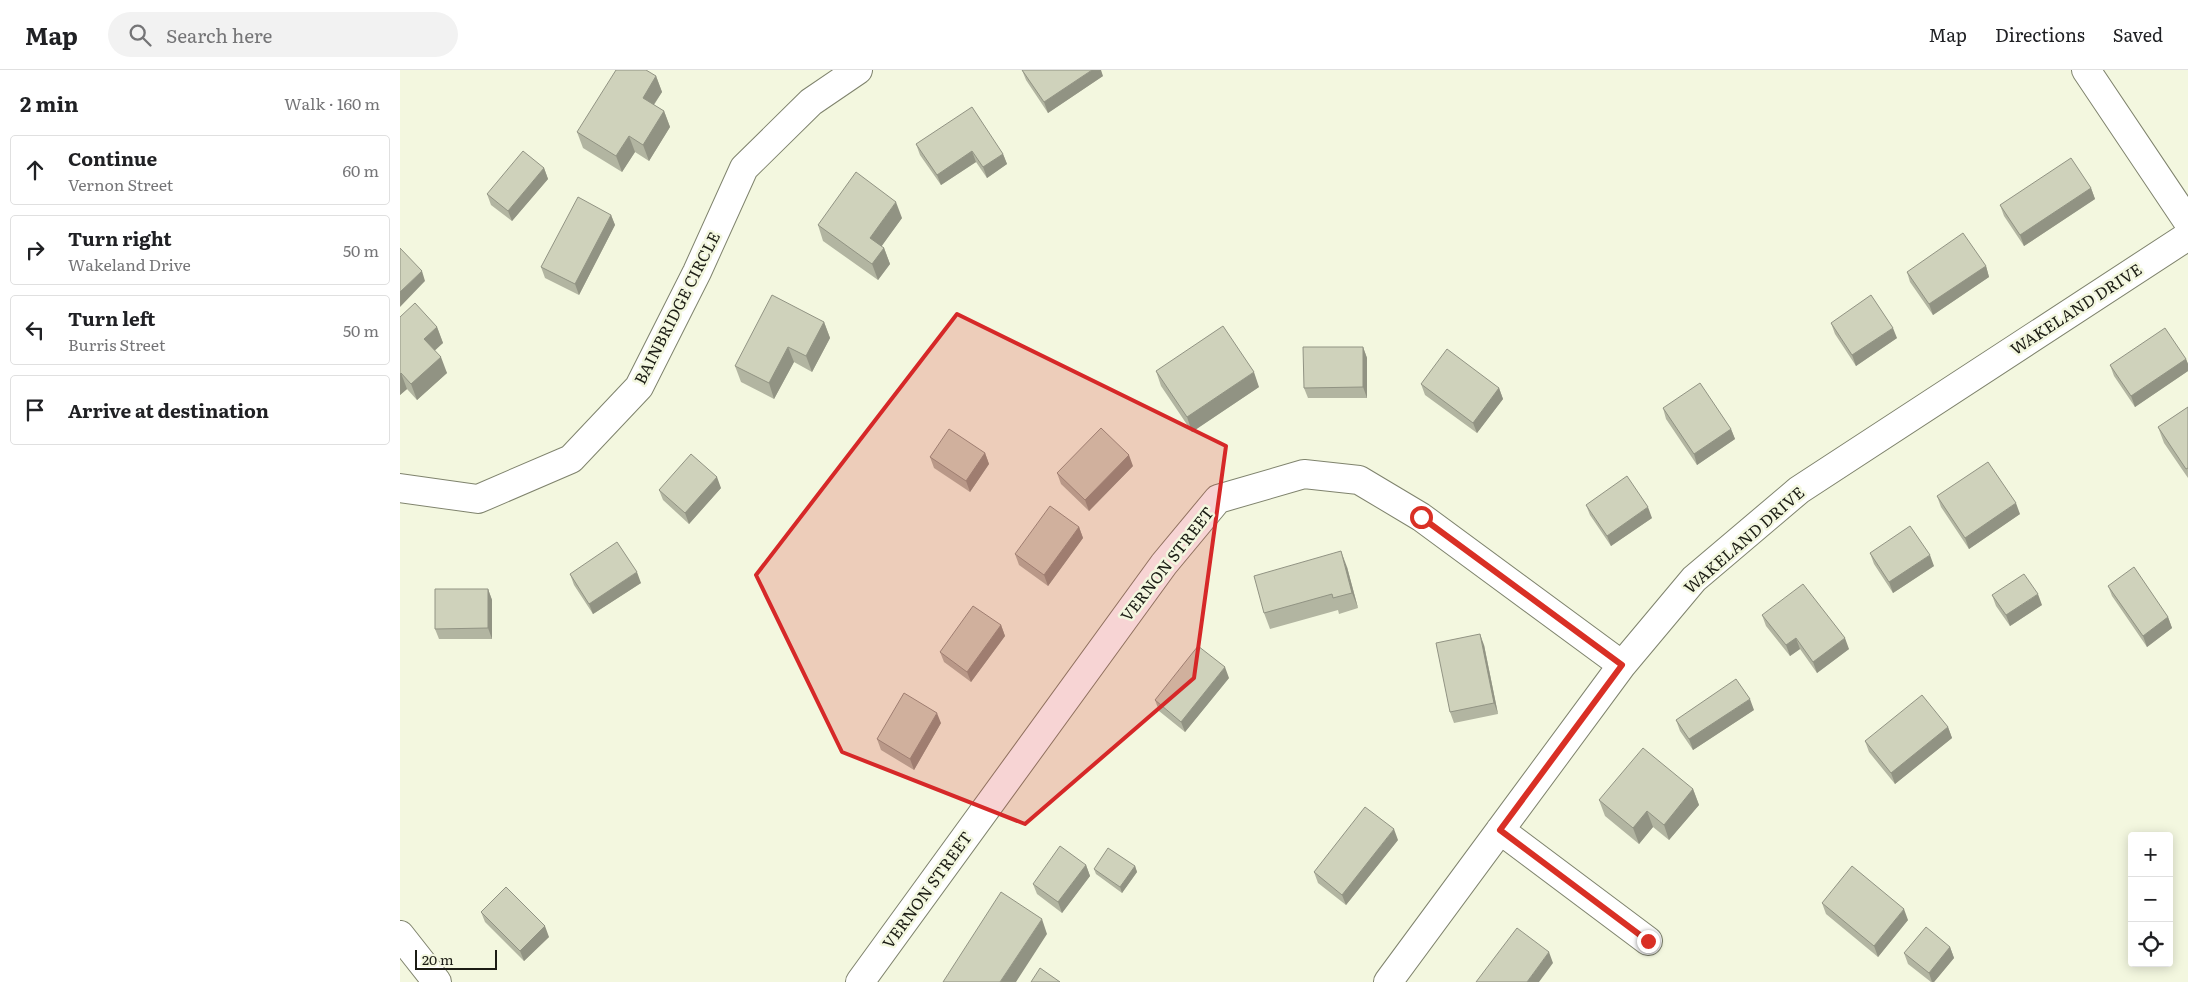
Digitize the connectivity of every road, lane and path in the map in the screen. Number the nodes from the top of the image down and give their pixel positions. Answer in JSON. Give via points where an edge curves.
{"nodes":[{"id":1,"x":858,"y":70,"type":"edge"},
{"id":2,"x":2086,"y":70,"type":"edge"},
{"id":3,"x":2188,"y":222,"type":"edge"},
{"id":4,"x":2188,"y":236,"type":"edge"},
{"id":5,"x":400,"y":488,"type":"edge"},
{"id":6,"x":1622,"y":665,"type":"junction"},
{"id":7,"x":1500,"y":830,"type":"junction"},
{"id":8,"x":400,"y":935,"type":"edge"},
{"id":9,"x":1648,"y":941,"type":"dead end"},
{"id":10,"x":437,"y":982,"type":"edge"},
{"id":11,"x":860,"y":982,"type":"edge"},
{"id":12,"x":1388,"y":982,"type":"edge"}],
"edges":[{"from":1,"to":5,"type":"street","name":"BAINBRIDGE CIRCLE","via":[[811,102],[744,168],[640,386],[572,459],[478,499]]},
{"from":2,"to":3,"type":"street"},
{"from":4,"to":6,"type":"street","name":"WAKELAND DRIVE","via":[[1799,490],[1694,579]]},
{"from":6,"to":7,"type":"street","name":"WAKELAND DRIVE"},
{"from":6,"to":11,"type":"street","name":"VERNON STREET","via":[[1421,517],[1359,480],[1304,474],[1218,499],[1164,564]]},
{"from":7,"to":9,"type":"street"},
{"from":7,"to":12,"type":"street","name":"WAKELAND DRIVE"},
{"from":8,"to":10,"type":"street"}]}
